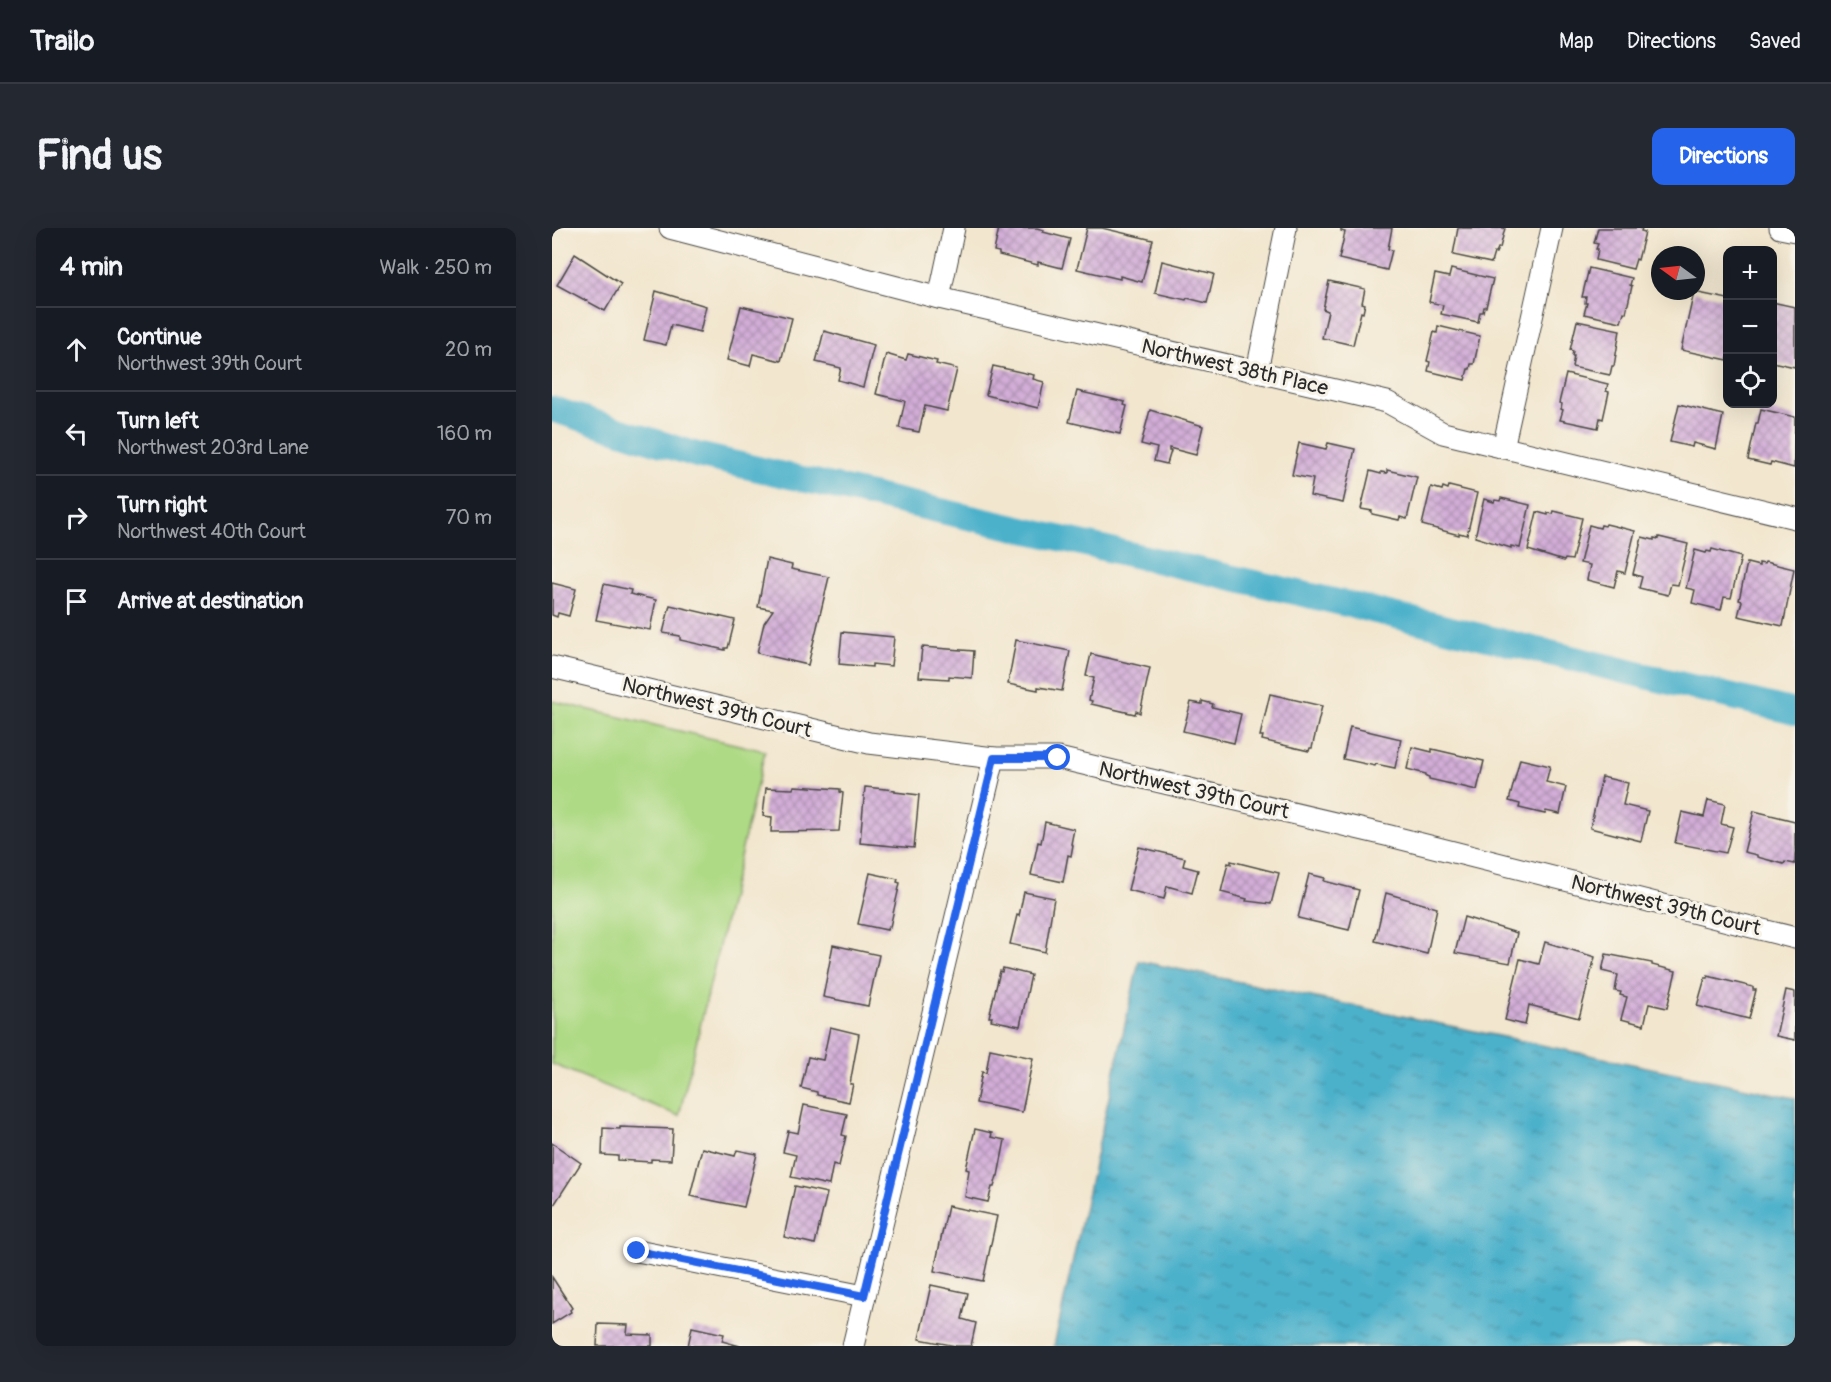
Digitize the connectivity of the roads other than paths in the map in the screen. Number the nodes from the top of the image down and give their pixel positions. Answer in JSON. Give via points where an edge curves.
{"nodes":[{"id":1,"x":670,"y":228,"type":"edge"},
{"id":2,"x":954,"y":228,"type":"edge"},
{"id":3,"x":1286,"y":228,"type":"edge"},
{"id":4,"x":1552,"y":228,"type":"edge"},
{"id":5,"x":1780,"y":228,"type":"edge"},
{"id":6,"x":1795,"y":231,"type":"edge"},
{"id":7,"x":939,"y":298,"type":"junction"},
{"id":8,"x":1257,"y":371,"type":"junction"},
{"id":9,"x":1503,"y":448,"type":"junction"},
{"id":10,"x":1795,"y":518,"type":"edge"},
{"id":11,"x":552,"y":667,"type":"edge"},
{"id":12,"x":994,"y":758,"type":"junction"},
{"id":13,"x":1795,"y":938,"type":"edge"},
{"id":14,"x":637,"y":1251,"type":"dead end"},
{"id":15,"x":864,"y":1296,"type":"junction"},
{"id":16,"x":853,"y":1346,"type":"edge"}],
"edges":[{"from":1,"to":7,"type":"street","name":"Northwest 38th Place"},
{"from":2,"to":7,"type":"street"},
{"from":3,"to":8,"type":"street"},
{"from":4,"to":9,"type":"street"},
{"from":5,"to":6,"type":"street"},
{"from":7,"to":8,"type":"street","name":"Northwest 38th Place"},
{"from":8,"to":9,"type":"street","name":"Northwest 38th Place","via":[[1387,402],[1443,433]]},
{"from":9,"to":10,"type":"street","name":"Northwest 38th Place"},
{"from":11,"to":12,"type":"street","name":"Northwest 39th Court","via":[[869,743]]},
{"from":12,"to":13,"type":"street","name":"Northwest 39th Court","via":[[1058,758]]},
{"from":12,"to":15,"type":"street"},
{"from":14,"to":15,"type":"street"},
{"from":15,"to":16,"type":"street"}]}
